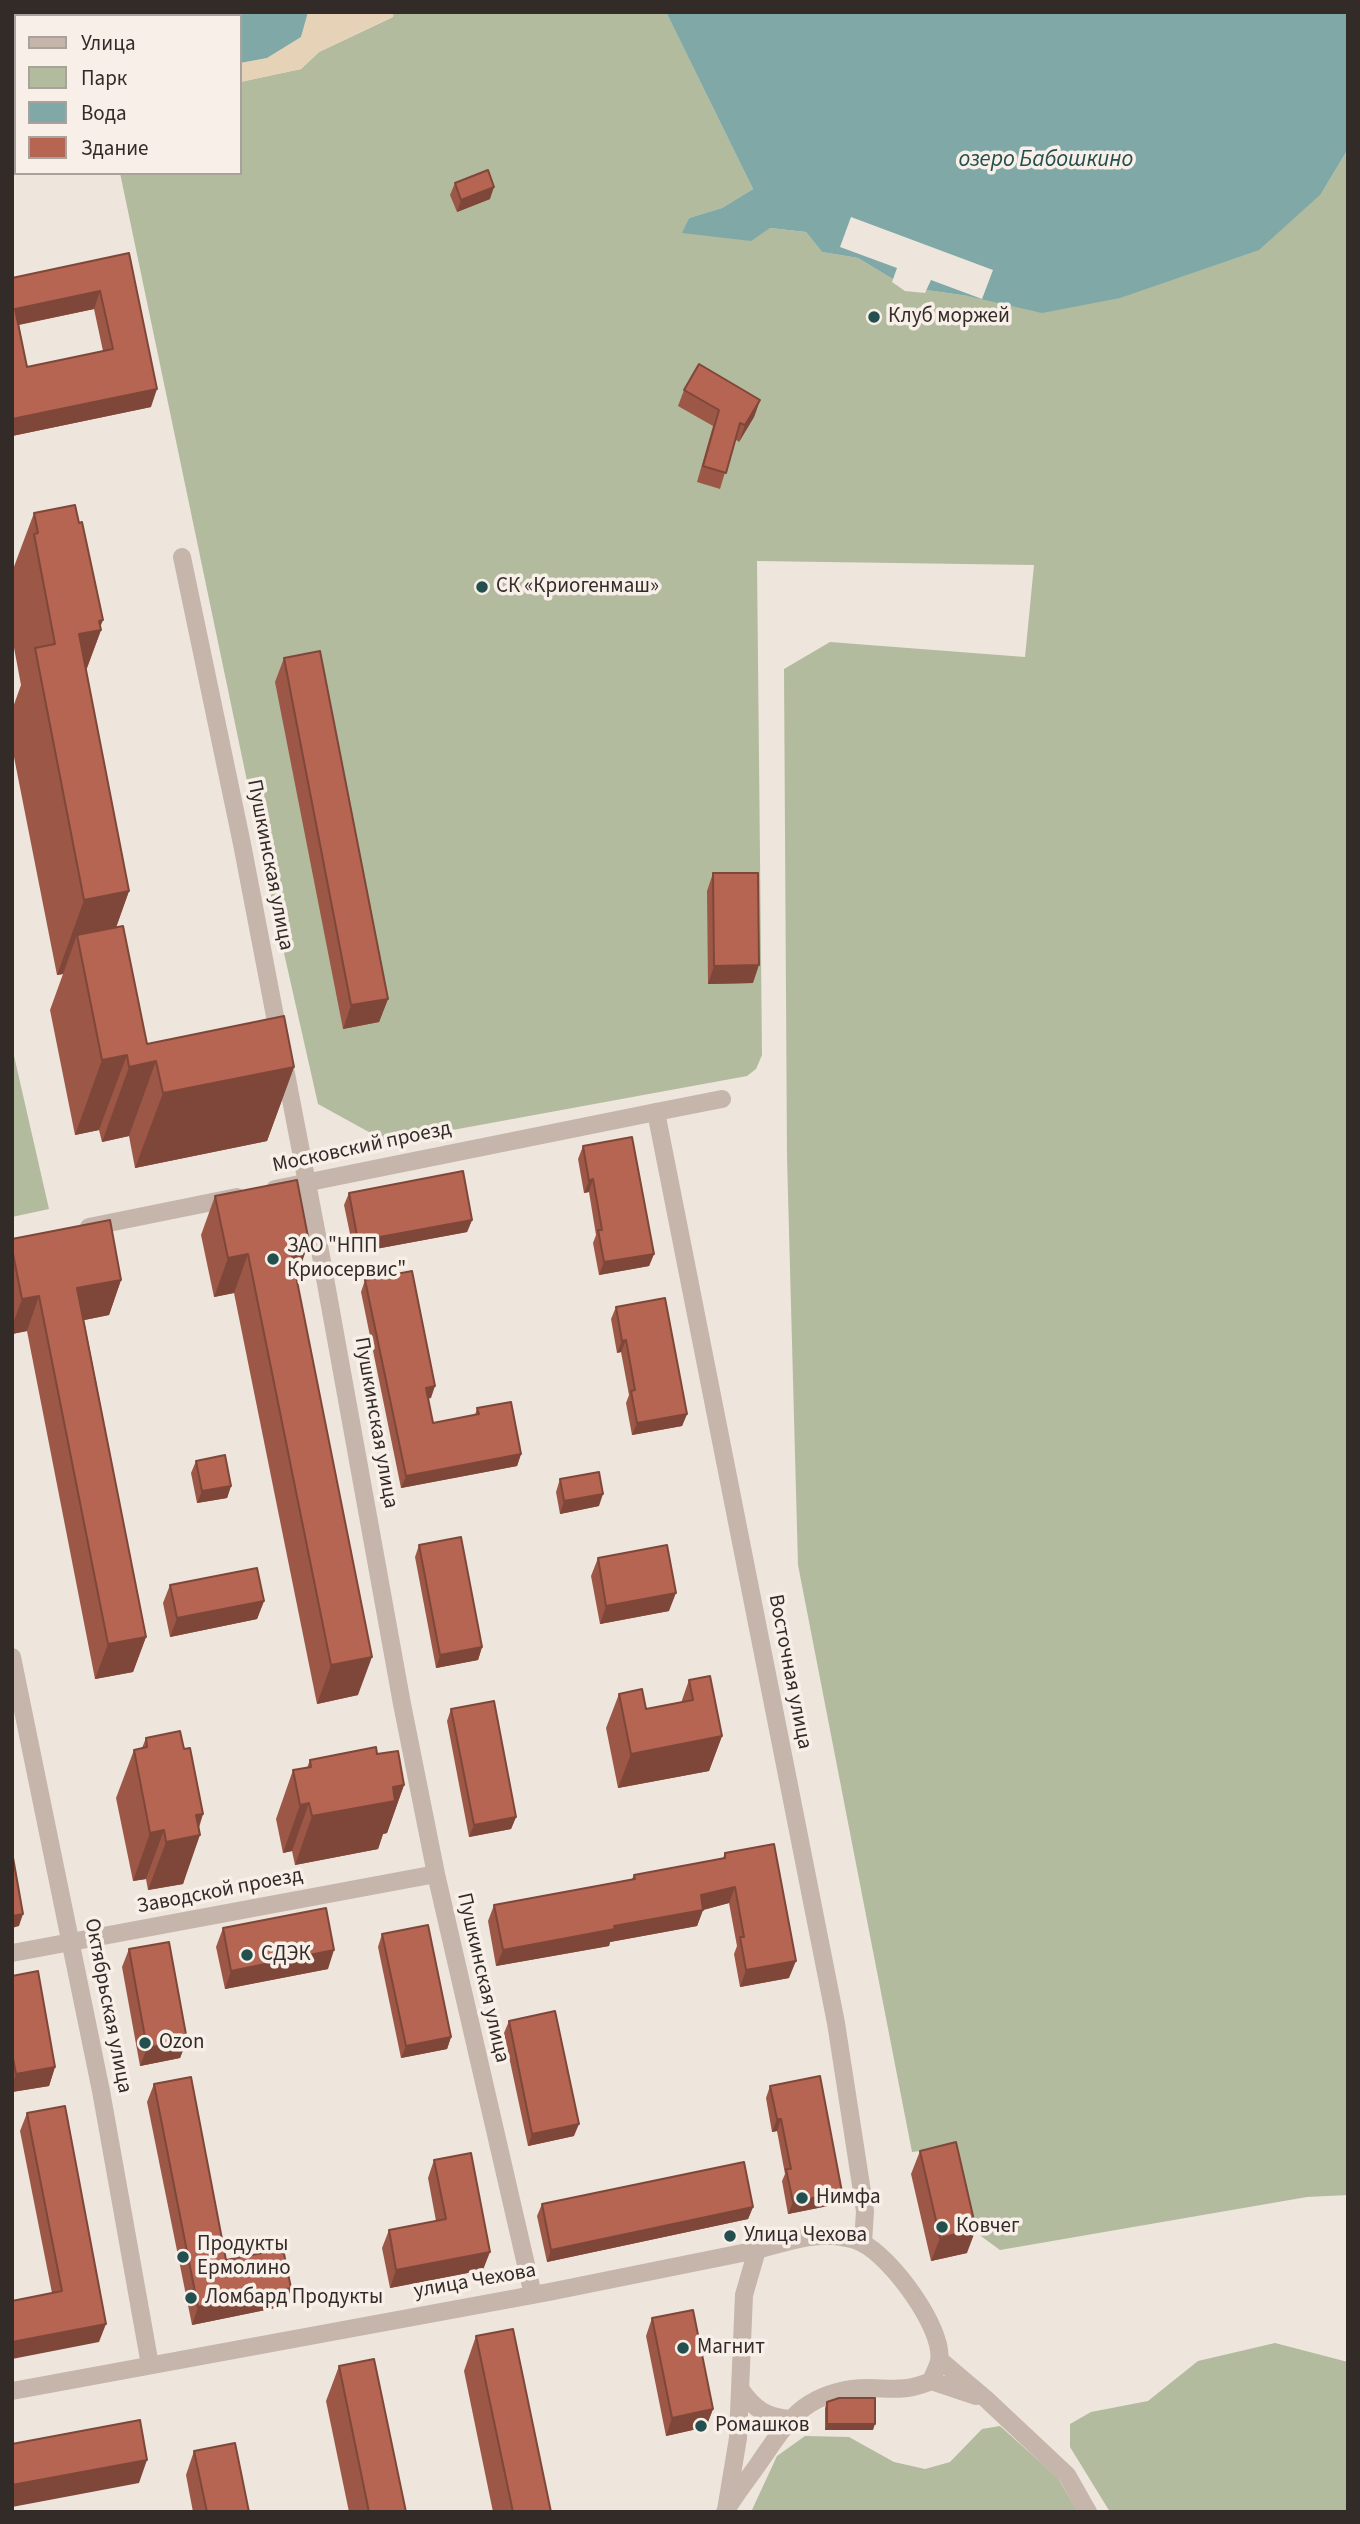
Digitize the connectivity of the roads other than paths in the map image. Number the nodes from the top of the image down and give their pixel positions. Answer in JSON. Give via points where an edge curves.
{"nodes":[{"id":1,"x":182,"y":556,"type":"dead end"},
{"id":2,"x":722,"y":1099,"type":"dead end"},
{"id":3,"x":656,"y":1112,"type":"junction"},
{"id":4,"x":307,"y":1183,"type":"junction"},
{"id":5,"x":78,"y":1229,"type":"edge"},
{"id":6,"x":12,"y":1657,"type":"edge"},
{"id":7,"x":436,"y":1874,"type":"junction"},
{"id":8,"x":71,"y":1943,"type":"junction"},
{"id":9,"x":12,"y":1953,"type":"edge"},
{"id":10,"x":863,"y":2243,"type":"junction"},
{"id":11,"x":757,"y":2250,"type":"junction"},
{"id":12,"x":533,"y":2295,"type":"junction"},
{"id":13,"x":940,"y":2360,"type":"junction"},
{"id":14,"x":149,"y":2365,"type":"junction"},
{"id":15,"x":931,"y":2381,"type":"junction"},
{"id":16,"x":741,"y":2390,"type":"junction"},
{"id":17,"x":12,"y":2391,"type":"edge"},
{"id":18,"x":986,"y":2399,"type":"junction"},
{"id":19,"x":789,"y":2419,"type":"junction"},
{"id":20,"x":726,"y":2511,"type":"edge"},
{"id":21,"x":1088,"y":2512,"type":"edge"}],
"edges":[{"from":1,"to":4,"type":"street","name":"Пушкинская улица"},
{"from":2,"to":3,"type":"street","name":"Московский проезд"},
{"from":3,"to":4,"type":"street","name":"Московский проезд"},
{"from":3,"to":10,"type":"street","name":"Восточная улица","via":[[836,2023],[865,2211]]},
{"from":4,"to":5,"type":"street","name":"Московский проезд"},
{"from":4,"to":7,"type":"street","name":"Пушкинская улица"},
{"from":6,"to":8,"type":"street","name":"Октябрьская улица"},
{"from":7,"to":8,"type":"street","name":"Заводской проезд"},
{"from":7,"to":12,"type":"street","name":"Пушкинская улица"},
{"from":8,"to":9,"type":"street","name":"Заводской проезд"},
{"from":8,"to":14,"type":"street","name":"Октябрьская улица"},
{"from":10,"to":11,"type":"street","name":"улица Чехова","via":[[812,2237]]},
{"from":10,"to":13,"type":"street","via":[[917,2299],[928,2317]]},
{"from":11,"to":12,"type":"street","name":"улица Чехова"},
{"from":11,"to":16,"type":"street","via":[[744,2295]]},
{"from":12,"to":14,"type":"street","name":"улица Чехова"},
{"from":13,"to":15,"type":"street"},
{"from":13,"to":18,"type":"street"},
{"from":14,"to":17,"type":"street","name":"улица Чехова"},
{"from":15,"to":18,"type":"street"},
{"from":15,"to":19,"type":"street","via":[[906,2389],[853,2389],[827,2395]]},
{"from":16,"to":19,"type":"street","via":[[760,2412]]},
{"from":16,"to":20,"type":"street"},
{"from":18,"to":21,"type":"street","via":[[1066,2475]]},
{"from":19,"to":20,"type":"street"}]}
